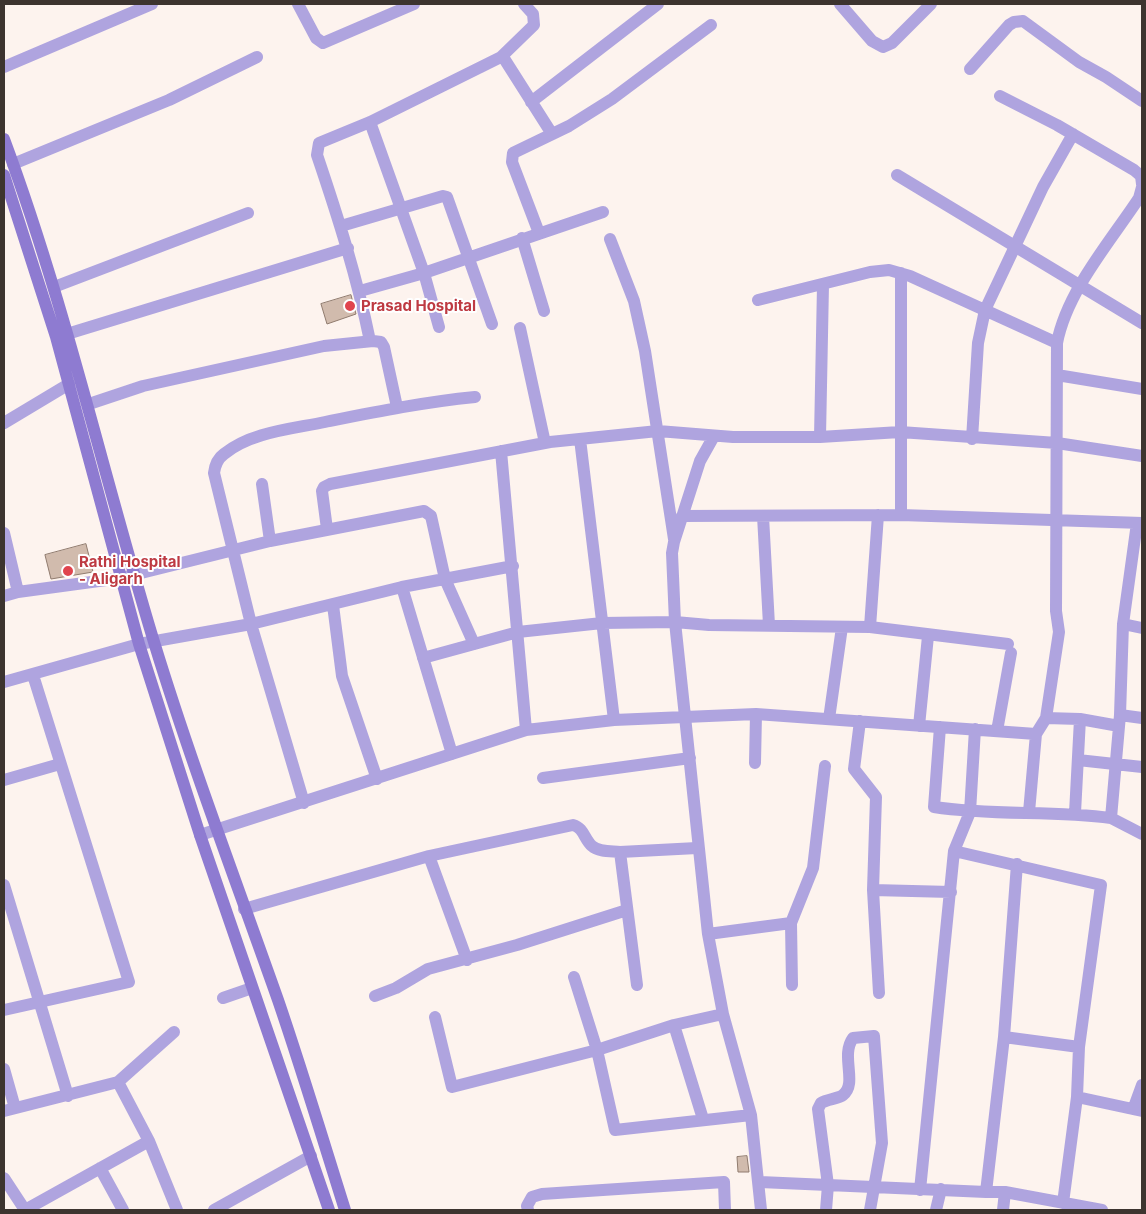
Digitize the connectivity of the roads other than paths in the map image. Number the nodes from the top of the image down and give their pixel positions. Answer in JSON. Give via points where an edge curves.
{"nodes":[{"id":1,"x":152,"y":4,"type":"edge"},
{"id":2,"x":298,"y":4,"type":"edge"},
{"id":3,"x":414,"y":4,"type":"edge"},
{"id":4,"x":524,"y":4,"type":"edge"},
{"id":5,"x":658,"y":4,"type":"edge"},
{"id":6,"x":840,"y":4,"type":"edge"},
{"id":7,"x":931,"y":4,"type":"edge"},
{"id":8,"x":711,"y":25,"type":"dead end"},
{"id":9,"x":257,"y":57,"type":"dead end"},
{"id":10,"x":501,"y":57,"type":"junction"},
{"id":11,"x":4,"y":67,"type":"edge"},
{"id":12,"x":970,"y":69,"type":"dead end"},
{"id":13,"x":1000,"y":96,"type":"dead end"},
{"id":14,"x":1142,"y":101,"type":"edge"},
{"id":15,"x":531,"y":102,"type":"junction"},
{"id":16,"x":370,"y":122,"type":"junction"},
{"id":17,"x":552,"y":134,"type":"junction"},
{"id":18,"x":1073,"y":134,"type":"junction"},
{"id":19,"x":4,"y":139,"type":"edge"},
{"id":20,"x":13,"y":164,"type":"junction"},
{"id":21,"x":4,"y":175,"type":"edge"},
{"id":22,"x":897,"y":175,"type":"dead end"},
{"id":23,"x":1141,"y":176,"type":"edge"},
{"id":24,"x":401,"y":208,"type":"junction"},
{"id":25,"x":603,"y":212,"type":"dead end"},
{"id":26,"x":248,"y":213,"type":"dead end"},
{"id":27,"x":341,"y":226,"type":"junction"},
{"id":28,"x":539,"y":233,"type":"junction"},
{"id":29,"x":522,"y":238,"type":"junction"},
{"id":30,"x":610,"y":239,"type":"dead end"},
{"id":31,"x":1015,"y":247,"type":"junction"},
{"id":32,"x":348,"y":248,"type":"junction"},
{"id":33,"x":470,"y":256,"type":"junction"},
{"id":34,"x":424,"y":273,"type":"junction"},
{"id":35,"x":901,"y":273,"type":"junction"},
{"id":36,"x":823,"y":285,"type":"junction"},
{"id":37,"x":1081,"y":285,"type":"junction"},
{"id":38,"x":54,"y":287,"type":"junction"},
{"id":39,"x":360,"y":291,"type":"junction"},
{"id":40,"x":758,"y":300,"type":"dead end"},
{"id":41,"x":985,"y":310,"type":"junction"},
{"id":42,"x":544,"y":311,"type":"dead end"},
{"id":43,"x":1142,"y":323,"type":"edge"},
{"id":44,"x":492,"y":324,"type":"dead end"},
{"id":45,"x":439,"y":327,"type":"dead end"},
{"id":46,"x":520,"y":328,"type":"dead end"},
{"id":47,"x":67,"y":334,"type":"junction"},
{"id":48,"x":370,"y":341,"type":"junction"},
{"id":49,"x":1057,"y":342,"type":"junction"},
{"id":50,"x":1057,"y":375,"type":"junction"},
{"id":51,"x":69,"y":384,"type":"junction"},
{"id":52,"x":1142,"y":389,"type":"edge"},
{"id":53,"x":475,"y":396,"type":"dead end"},
{"id":54,"x":89,"y":404,"type":"junction"},
{"id":55,"x":397,"y":408,"type":"junction"},
{"id":56,"x":4,"y":423,"type":"edge"},
{"id":57,"x":658,"y":431,"type":"junction"},
{"id":58,"x":900,"y":432,"type":"junction"},
{"id":59,"x":714,"y":436,"type":"junction"},
{"id":60,"x":820,"y":437,"type":"junction"},
{"id":61,"x":972,"y":438,"type":"junction"},
{"id":62,"x":580,"y":439,"type":"junction"},
{"id":63,"x":544,"y":443,"type":"junction"},
{"id":64,"x":1057,"y":443,"type":"junction"},
{"id":65,"x":501,"y":451,"type":"junction"},
{"id":66,"x":1142,"y":456,"type":"edge"},
{"id":67,"x":262,"y":484,"type":"dead end"},
{"id":68,"x":878,"y":515,"type":"junction"},
{"id":69,"x":901,"y":515,"type":"junction"},
{"id":70,"x":682,"y":516,"type":"junction"},
{"id":71,"x":764,"y":516,"type":"junction"},
{"id":72,"x":1055,"y":521,"type":"junction"},
{"id":73,"x":1140,"y":523,"type":"edge"},
{"id":74,"x":327,"y":529,"type":"junction"},
{"id":75,"x":4,"y":533,"type":"edge"},
{"id":76,"x":270,"y":541,"type":"junction"},
{"id":77,"x":674,"y":542,"type":"junction"},
{"id":78,"x":231,"y":550,"type":"junction"},
{"id":79,"x":513,"y":566,"type":"junction"},
{"id":80,"x":136,"y":574,"type":"junction"},
{"id":81,"x":121,"y":578,"type":"junction"},
{"id":82,"x":445,"y":579,"type":"junction"},
{"id":83,"x":402,"y":587,"type":"junction"},
{"id":84,"x":18,"y":592,"type":"junction"},
{"id":85,"x":4,"y":596,"type":"edge"},
{"id":86,"x":333,"y":605,"type":"junction"},
{"id":87,"x":675,"y":622,"type":"junction"},
{"id":88,"x":602,"y":623,"type":"junction"},
{"id":89,"x":251,"y":624,"type":"junction"},
{"id":90,"x":1123,"y":624,"type":"junction"},
{"id":91,"x":768,"y":625,"type":"junction"},
{"id":92,"x":842,"y":627,"type":"junction"},
{"id":93,"x":870,"y":627,"type":"junction"},
{"id":94,"x":1142,"y":628,"type":"edge"},
{"id":95,"x":518,"y":632,"type":"junction"},
{"id":96,"x":928,"y":636,"type":"junction"},
{"id":97,"x":154,"y":641,"type":"junction"},
{"id":98,"x":139,"y":644,"type":"junction"},
{"id":99,"x":474,"y":644,"type":"junction"},
{"id":100,"x":423,"y":658,"type":"junction"},
{"id":101,"x":33,"y":675,"type":"junction"},
{"id":102,"x":4,"y":682,"type":"edge"},
{"id":103,"x":756,"y":714,"type":"junction"},
{"id":104,"x":684,"y":716,"type":"junction"},
{"id":105,"x":1046,"y":718,"type":"junction"},
{"id":106,"x":1142,"y":718,"type":"edge"},
{"id":107,"x":829,"y":719,"type":"junction"},
{"id":108,"x":1080,"y":719,"type":"junction"},
{"id":109,"x":614,"y":720,"type":"junction"},
{"id":110,"x":1119,"y":720,"type":"junction"},
{"id":111,"x":860,"y":721,"type":"junction"},
{"id":112,"x":920,"y":726,"type":"junction"},
{"id":113,"x":940,"y":727,"type":"junction"},
{"id":114,"x":975,"y":729,"type":"junction"},
{"id":115,"x":526,"y":730,"type":"junction"},
{"id":116,"x":997,"y":732,"type":"junction"},
{"id":117,"x":1036,"y":734,"type":"junction"},
{"id":118,"x":452,"y":754,"type":"junction"},
{"id":119,"x":690,"y":758,"type":"junction"},
{"id":120,"x":1078,"y":760,"type":"junction"},
{"id":121,"x":1116,"y":763,"type":"junction"},
{"id":122,"x":60,"y":764,"type":"junction"},
{"id":123,"x":755,"y":764,"type":"dead end"},
{"id":124,"x":824,"y":766,"type":"dead end"},
{"id":125,"x":1142,"y":767,"type":"edge"},
{"id":126,"x":543,"y":778,"type":"dead end"},
{"id":127,"x":377,"y":779,"type":"junction"},
{"id":128,"x":4,"y":780,"type":"edge"},
{"id":129,"x":304,"y":803,"type":"junction"},
{"id":130,"x":970,"y":812,"type":"junction"},
{"id":131,"x":1029,"y":812,"type":"junction"},
{"id":132,"x":1075,"y":813,"type":"junction"},
{"id":133,"x":1110,"y":818,"type":"junction"},
{"id":134,"x":215,"y":830,"type":"junction"},
{"id":135,"x":1142,"y":834,"type":"edge"},
{"id":136,"x":200,"y":835,"type":"junction"},
{"id":137,"x":697,"y":848,"type":"junction"},
{"id":138,"x":954,"y":851,"type":"junction"},
{"id":139,"x":620,"y":852,"type":"junction"},
{"id":140,"x":429,"y":856,"type":"junction"},
{"id":141,"x":1018,"y":864,"type":"junction"},
{"id":142,"x":874,"y":890,"type":"junction"},
{"id":143,"x":951,"y":892,"type":"junction"},
{"id":144,"x":5,"y":894,"type":"edge"},
{"id":145,"x":244,"y":909,"type":"junction"},
{"id":146,"x":627,"y":910,"type":"junction"},
{"id":147,"x":791,"y":923,"type":"junction"},
{"id":148,"x":708,"y":934,"type":"junction"},
{"id":149,"x":467,"y":960,"type":"junction"},
{"id":150,"x":574,"y":977,"type":"dead end"},
{"id":151,"x":637,"y":985,"type":"dead end"},
{"id":152,"x":792,"y":985,"type":"dead end"},
{"id":153,"x":252,"y":988,"type":"junction"},
{"id":154,"x":879,"y":994,"type":"dead end"},
{"id":155,"x":375,"y":996,"type":"dead end"},
{"id":156,"x":223,"y":998,"type":"dead end"},
{"id":157,"x":40,"y":1004,"type":"junction"},
{"id":158,"x":4,"y":1010,"type":"edge"},
{"id":159,"x":724,"y":1014,"type":"junction"},
{"id":160,"x":435,"y":1017,"type":"dead end"},
{"id":161,"x":674,"y":1025,"type":"junction"},
{"id":162,"x":174,"y":1032,"type":"dead end"},
{"id":163,"x":1004,"y":1037,"type":"junction"},
{"id":164,"x":1079,"y":1047,"type":"junction"},
{"id":165,"x":597,"y":1050,"type":"junction"},
{"id":166,"x":4,"y":1069,"type":"edge"},
{"id":167,"x":118,"y":1082,"type":"junction"},
{"id":168,"x":1142,"y":1085,"type":"edge"},
{"id":169,"x":68,"y":1096,"type":"junction"},
{"id":170,"x":1076,"y":1097,"type":"junction"},
{"id":171,"x":1138,"y":1109,"type":"edge"},
{"id":172,"x":9,"y":1110,"type":"edge"},
{"id":173,"x":750,"y":1115,"type":"junction"},
{"id":174,"x":703,"y":1119,"type":"junction"},
{"id":175,"x":149,"y":1141,"type":"junction"},
{"id":176,"x":311,"y":1156,"type":"junction"},
{"id":177,"x":100,"y":1168,"type":"junction"},
{"id":178,"x":4,"y":1178,"type":"edge"},
{"id":179,"x":760,"y":1182,"type":"junction"},
{"id":180,"x":828,"y":1185,"type":"junction"},
{"id":181,"x":872,"y":1187,"type":"junction"},
{"id":182,"x":941,"y":1189,"type":"junction"},
{"id":183,"x":920,"y":1190,"type":"junction"},
{"id":184,"x":986,"y":1192,"type":"junction"},
{"id":185,"x":1005,"y":1192,"type":"junction"},
{"id":186,"x":1063,"y":1203,"type":"junction"},
{"id":187,"x":120,"y":1209,"type":"edge"},
{"id":188,"x":25,"y":1210,"type":"edge"},
{"id":189,"x":178,"y":1210,"type":"edge"},
{"id":190,"x":214,"y":1210,"type":"edge"},
{"id":191,"x":329,"y":1210,"type":"edge"},
{"id":192,"x":345,"y":1210,"type":"edge"},
{"id":193,"x":528,"y":1210,"type":"edge"},
{"id":194,"x":721,"y":1210,"type":"edge"},
{"id":195,"x":761,"y":1210,"type":"edge"},
{"id":196,"x":826,"y":1210,"type":"edge"},
{"id":197,"x":870,"y":1210,"type":"edge"},
{"id":198,"x":936,"y":1210,"type":"edge"},
{"id":199,"x":1003,"y":1210,"type":"edge"},
{"id":200,"x":1102,"y":1210,"type":"edge"}],
"edges":[{"from":1,"to":11,"type":"street"},
{"from":2,"to":3,"type":"street","via":[[316,38],[323,43]]},
{"from":4,"to":10,"type":"street","via":[[533,14],[534,25]]},
{"from":5,"to":15,"type":"street"},
{"from":6,"to":7,"type":"street","via":[[872,41],[883,47],[892,43]]},
{"from":8,"to":17,"type":"street","via":[[612,100]]},
{"from":9,"to":20,"type":"street","via":[[169,100]]},
{"from":10,"to":15,"type":"street"},
{"from":10,"to":16,"type":"street"},
{"from":12,"to":14,"type":"street","via":[[1009,26],[1023,21],[1079,62]]},
{"from":13,"to":18,"type":"street"},
{"from":15,"to":17,"type":"street"},
{"from":16,"to":24,"type":"street"},
{"from":16,"to":27,"type":"street","via":[[322,141],[317,148],[316,155]]},
{"from":17,"to":28,"type":"street","via":[[512,156]]},
{"from":18,"to":23,"type":"street"},
{"from":18,"to":31,"type":"street"},
{"from":19,"to":20,"type":"street"},
{"from":20,"to":38,"type":"street"},
{"from":21,"to":51,"type":"street"},
{"from":22,"to":31,"type":"street"},
{"from":23,"to":37,"type":"street","via":[[1139,198]]},
{"from":24,"to":27,"type":"street"},
{"from":24,"to":33,"type":"street","via":[[448,197]]},
{"from":24,"to":34,"type":"street"},
{"from":25,"to":28,"type":"street"},
{"from":26,"to":38,"type":"street"},
{"from":27,"to":32,"type":"street"},
{"from":28,"to":29,"type":"street"},
{"from":29,"to":33,"type":"street"},
{"from":29,"to":42,"type":"street"},
{"from":30,"to":57,"type":"street","via":[[634,302]]},
{"from":31,"to":37,"type":"street"},
{"from":31,"to":41,"type":"street"},
{"from":32,"to":39,"type":"street"},
{"from":32,"to":47,"type":"street"},
{"from":33,"to":34,"type":"street"},
{"from":33,"to":44,"type":"street"},
{"from":34,"to":39,"type":"street"},
{"from":34,"to":45,"type":"street"},
{"from":35,"to":36,"type":"street","via":[[889,270],[870,272]]},
{"from":35,"to":41,"type":"street"},
{"from":35,"to":58,"type":"street"},
{"from":36,"to":40,"type":"street"},
{"from":36,"to":60,"type":"street"},
{"from":37,"to":43,"type":"street"},
{"from":37,"to":49,"type":"street","via":[[1064,316]]},
{"from":38,"to":47,"type":"street"},
{"from":39,"to":48,"type":"street"},
{"from":41,"to":49,"type":"street"},
{"from":41,"to":61,"type":"street","via":[[978,343]]},
{"from":46,"to":63,"type":"street"},
{"from":47,"to":54,"type":"street"},
{"from":48,"to":54,"type":"street","via":[[324,346],[143,386]]},
{"from":48,"to":55,"type":"street","via":[[381,342],[384,347]]},
{"from":49,"to":50,"type":"street"},
{"from":50,"to":52,"type":"street"},
{"from":50,"to":64,"type":"street"},
{"from":51,"to":56,"type":"street"},
{"from":51,"to":81,"type":"street"},
{"from":53,"to":55,"type":"street"},
{"from":54,"to":80,"type":"street"},
{"from":55,"to":78,"type":"street","via":[[262,435],[223,454],[216,463],[214,480]]},
{"from":57,"to":59,"type":"street"},
{"from":57,"to":62,"type":"street"},
{"from":57,"to":77,"type":"street"},
{"from":58,"to":60,"type":"street"},
{"from":58,"to":61,"type":"street"},
{"from":58,"to":69,"type":"street"},
{"from":59,"to":60,"type":"street"},
{"from":59,"to":70,"type":"street","via":[[700,461]]},
{"from":61,"to":64,"type":"street"},
{"from":62,"to":63,"type":"street"},
{"from":62,"to":88,"type":"street"},
{"from":63,"to":65,"type":"street"},
{"from":64,"to":66,"type":"street"},
{"from":64,"to":72,"type":"street"},
{"from":65,"to":74,"type":"street","via":[[326,485],[322,493]]},
{"from":65,"to":79,"type":"street"},
{"from":67,"to":76,"type":"street"},
{"from":68,"to":69,"type":"street"},
{"from":68,"to":71,"type":"street"},
{"from":68,"to":93,"type":"street"},
{"from":69,"to":72,"type":"street"},
{"from":70,"to":71,"type":"street"},
{"from":70,"to":77,"type":"street"},
{"from":71,"to":91,"type":"street"},
{"from":72,"to":73,"type":"street"},
{"from":72,"to":105,"type":"street","via":[[1059,632]]},
{"from":73,"to":90,"type":"street"},
{"from":74,"to":76,"type":"street"},
{"from":74,"to":82,"type":"street","via":[[424,510],[431,516]]},
{"from":75,"to":84,"type":"street"},
{"from":76,"to":78,"type":"street"},
{"from":77,"to":87,"type":"street"},
{"from":78,"to":80,"type":"street"},
{"from":78,"to":89,"type":"street"},
{"from":79,"to":82,"type":"street"},
{"from":79,"to":95,"type":"street"},
{"from":80,"to":81,"type":"street"},
{"from":80,"to":97,"type":"street"},
{"from":81,"to":84,"type":"street"},
{"from":81,"to":98,"type":"street"},
{"from":82,"to":83,"type":"street"},
{"from":82,"to":99,"type":"street"},
{"from":83,"to":86,"type":"street"},
{"from":83,"to":100,"type":"street"},
{"from":84,"to":85,"type":"street"},
{"from":86,"to":89,"type":"street"},
{"from":86,"to":127,"type":"street","via":[[342,676]]},
{"from":87,"to":88,"type":"street"},
{"from":87,"to":91,"type":"street"},
{"from":87,"to":104,"type":"street"},
{"from":88,"to":95,"type":"street"},
{"from":88,"to":109,"type":"street"},
{"from":89,"to":97,"type":"street"},
{"from":89,"to":129,"type":"street"},
{"from":90,"to":94,"type":"street"},
{"from":90,"to":110,"type":"street"},
{"from":91,"to":92,"type":"street"},
{"from":92,"to":93,"type":"street"},
{"from":92,"to":107,"type":"street"},
{"from":93,"to":96,"type":"street"},
{"from":95,"to":99,"type":"street"},
{"from":95,"to":115,"type":"street"},
{"from":96,"to":112,"type":"street"},
{"from":96,"to":116,"type":"street","via":[[936,634],[1010,648]]},
{"from":97,"to":98,"type":"street"},
{"from":97,"to":134,"type":"street"},
{"from":98,"to":101,"type":"street"},
{"from":98,"to":136,"type":"street"},
{"from":99,"to":100,"type":"street"},
{"from":100,"to":118,"type":"street"},
{"from":101,"to":102,"type":"street"},
{"from":101,"to":122,"type":"street"},
{"from":103,"to":104,"type":"street"},
{"from":103,"to":107,"type":"street"},
{"from":103,"to":123,"type":"street"},
{"from":104,"to":109,"type":"street"},
{"from":104,"to":119,"type":"street"},
{"from":105,"to":108,"type":"street"},
{"from":105,"to":117,"type":"street"},
{"from":106,"to":110,"type":"street"},
{"from":107,"to":111,"type":"street"},
{"from":108,"to":110,"type":"street"},
{"from":108,"to":120,"type":"street"},
{"from":109,"to":115,"type":"street"},
{"from":110,"to":121,"type":"street"},
{"from":111,"to":112,"type":"street"},
{"from":111,"to":142,"type":"street","via":[[854,769],[876,797]]},
{"from":112,"to":113,"type":"street"},
{"from":113,"to":114,"type":"street"},
{"from":113,"to":130,"type":"street","via":[[934,807]]},
{"from":114,"to":116,"type":"street"},
{"from":114,"to":130,"type":"street"},
{"from":115,"to":118,"type":"street"},
{"from":116,"to":117,"type":"street"},
{"from":117,"to":131,"type":"street"},
{"from":118,"to":127,"type":"street"},
{"from":119,"to":126,"type":"street"},
{"from":119,"to":137,"type":"street"},
{"from":120,"to":121,"type":"street"},
{"from":120,"to":132,"type":"street"},
{"from":121,"to":125,"type":"street"},
{"from":121,"to":133,"type":"street"},
{"from":122,"to":128,"type":"street"},
{"from":122,"to":157,"type":"street","via":[[129,982]]},
{"from":124,"to":147,"type":"street","via":[[813,868]]},
{"from":127,"to":129,"type":"street"},
{"from":129,"to":134,"type":"street"},
{"from":130,"to":131,"type":"street"},
{"from":130,"to":138,"type":"street"},
{"from":131,"to":132,"type":"street"},
{"from":132,"to":133,"type":"street"},
{"from":133,"to":135,"type":"street"},
{"from":134,"to":136,"type":"street"},
{"from":134,"to":145,"type":"street"},
{"from":136,"to":153,"type":"street"},
{"from":137,"to":139,"type":"street"},
{"from":137,"to":148,"type":"street"},
{"from":138,"to":141,"type":"street"},
{"from":138,"to":143,"type":"street"},
{"from":139,"to":140,"type":"street","via":[[590,845],[582,830],[573,825]]},
{"from":139,"to":146,"type":"street"},
{"from":140,"to":145,"type":"street"},
{"from":140,"to":149,"type":"street"},
{"from":141,"to":163,"type":"street"},
{"from":141,"to":164,"type":"street","via":[[1101,885]]},
{"from":142,"to":143,"type":"street"},
{"from":142,"to":154,"type":"street"},
{"from":143,"to":183,"type":"street"},
{"from":144,"to":157,"type":"street"},
{"from":145,"to":192,"type":"street","via":[[278,1001]]},
{"from":146,"to":149,"type":"street"},
{"from":146,"to":151,"type":"street"},
{"from":147,"to":148,"type":"street"},
{"from":147,"to":152,"type":"street"},
{"from":148,"to":159,"type":"street"},
{"from":149,"to":155,"type":"street","via":[[428,969]]},
{"from":150,"to":165,"type":"street"},
{"from":153,"to":156,"type":"street"},
{"from":153,"to":176,"type":"street"},
{"from":157,"to":158,"type":"street"},
{"from":157,"to":169,"type":"street"},
{"from":159,"to":161,"type":"street"},
{"from":159,"to":173,"type":"street"},
{"from":160,"to":165,"type":"street","via":[[452,1087]]},
{"from":161,"to":165,"type":"street"},
{"from":161,"to":174,"type":"street"},
{"from":162,"to":167,"type":"street"},
{"from":163,"to":164,"type":"street"},
{"from":163,"to":184,"type":"street"},
{"from":164,"to":170,"type":"street"},
{"from":165,"to":174,"type":"street","via":[[615,1130]]},
{"from":166,"to":172,"type":"street"},
{"from":167,"to":169,"type":"street"},
{"from":167,"to":175,"type":"street"},
{"from":168,"to":171,"type":"street"},
{"from":169,"to":172,"type":"street"},
{"from":170,"to":171,"type":"street"},
{"from":170,"to":186,"type":"street"},
{"from":173,"to":174,"type":"street"},
{"from":173,"to":179,"type":"street"},
{"from":175,"to":177,"type":"street"},
{"from":175,"to":189,"type":"street"},
{"from":176,"to":190,"type":"street"},
{"from":176,"to":191,"type":"street"},
{"from":177,"to":187,"type":"street"},
{"from":177,"to":188,"type":"street"},
{"from":178,"to":188,"type":"street"},
{"from":179,"to":180,"type":"street"},
{"from":179,"to":195,"type":"street"},
{"from":180,"to":181,"type":"street"},
{"from":180,"to":181,"type":"street","via":[[818,1109],[821,1103],[842,1095],[848,1088],[848,1045],[853,1038],[874,1036],[882,1142]]},
{"from":180,"to":196,"type":"street"},
{"from":181,"to":183,"type":"street"},
{"from":181,"to":197,"type":"street"},
{"from":182,"to":183,"type":"street"},
{"from":182,"to":184,"type":"street"},
{"from":182,"to":198,"type":"street"},
{"from":184,"to":185,"type":"street"},
{"from":185,"to":186,"type":"street"},
{"from":185,"to":199,"type":"street"},
{"from":186,"to":200,"type":"street"},
{"from":193,"to":194,"type":"street","via":[[532,1197],[542,1194],[724,1182]]}]}
